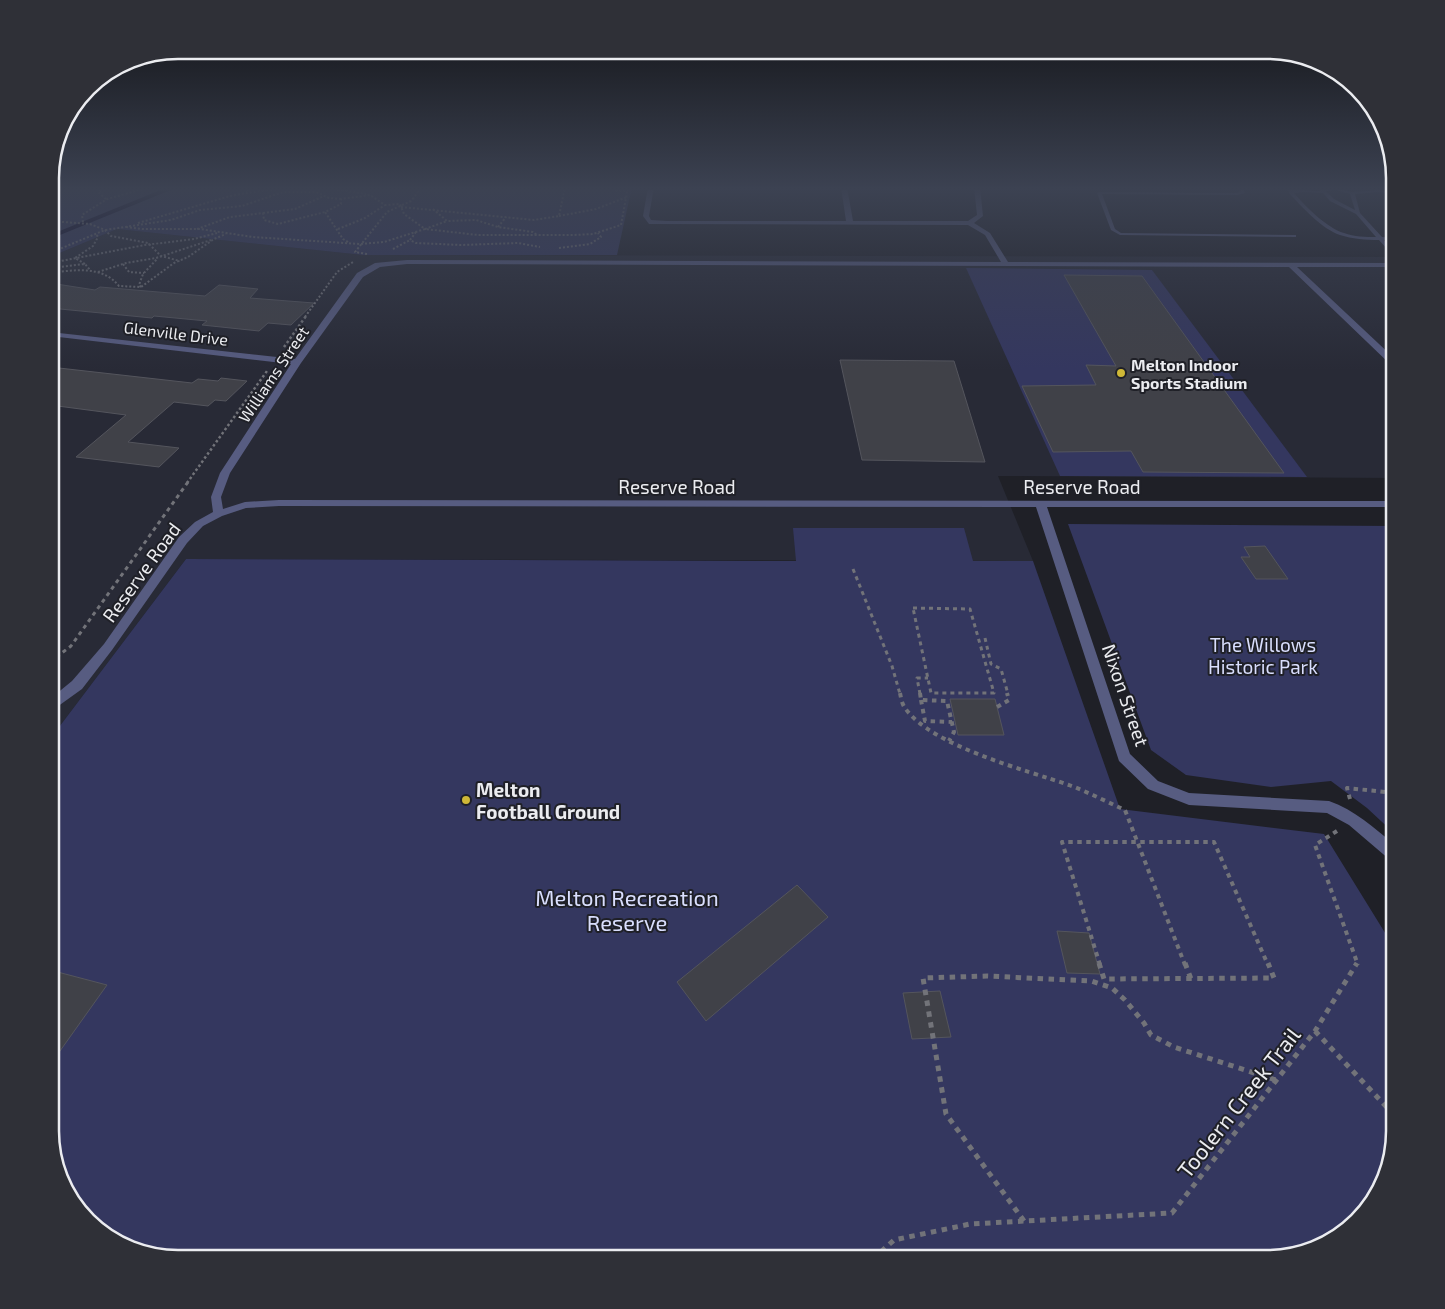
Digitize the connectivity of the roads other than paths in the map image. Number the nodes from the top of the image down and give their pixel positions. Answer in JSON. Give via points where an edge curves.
{"nodes":[{"id":1,"x":996,"y":248,"type":"edge"},
{"id":2,"x":1005,"y":263,"type":"junction"},
{"id":3,"x":1291,"y":265,"type":"junction"},
{"id":4,"x":1386,"y":265,"type":"edge"},
{"id":5,"x":59,"y":335,"type":"edge"},
{"id":6,"x":1386,"y":355,"type":"edge"},
{"id":7,"x":298,"y":362,"type":"junction"},
{"id":8,"x":1040,"y":503,"type":"junction"},
{"id":9,"x":1386,"y":504,"type":"edge"},
{"id":10,"x":218,"y":514,"type":"junction"},
{"id":11,"x":59,"y":699,"type":"edge"},
{"id":12,"x":1386,"y":847,"type":"edge"}],
"edges":[{"from":1,"to":2,"type":"street"},
{"from":2,"to":3,"type":"street"},
{"from":2,"to":7,"type":"street","name":"Williams Street","via":[[407,262],[378,266],[360,274]]},
{"from":3,"to":4,"type":"street"},
{"from":3,"to":6,"type":"street"},
{"from":5,"to":7,"type":"street","name":"Glenville Drive"},
{"from":7,"to":10,"type":"street","name":"Williams Street","via":[[225,473],[216,497]]},
{"from":8,"to":9,"type":"street","name":"Reserve Road"},
{"from":8,"to":10,"type":"street","name":"Reserve Road","via":[[280,503],[245,505]]},
{"from":8,"to":12,"type":"street","name":"Nixon Street","via":[[1124,757],[1153,785],[1189,799],[1329,807],[1354,820]]},
{"from":10,"to":11,"type":"street","name":"Reserve Road","via":[[199,524],[183,540],[108,647],[77,684]]}]}
